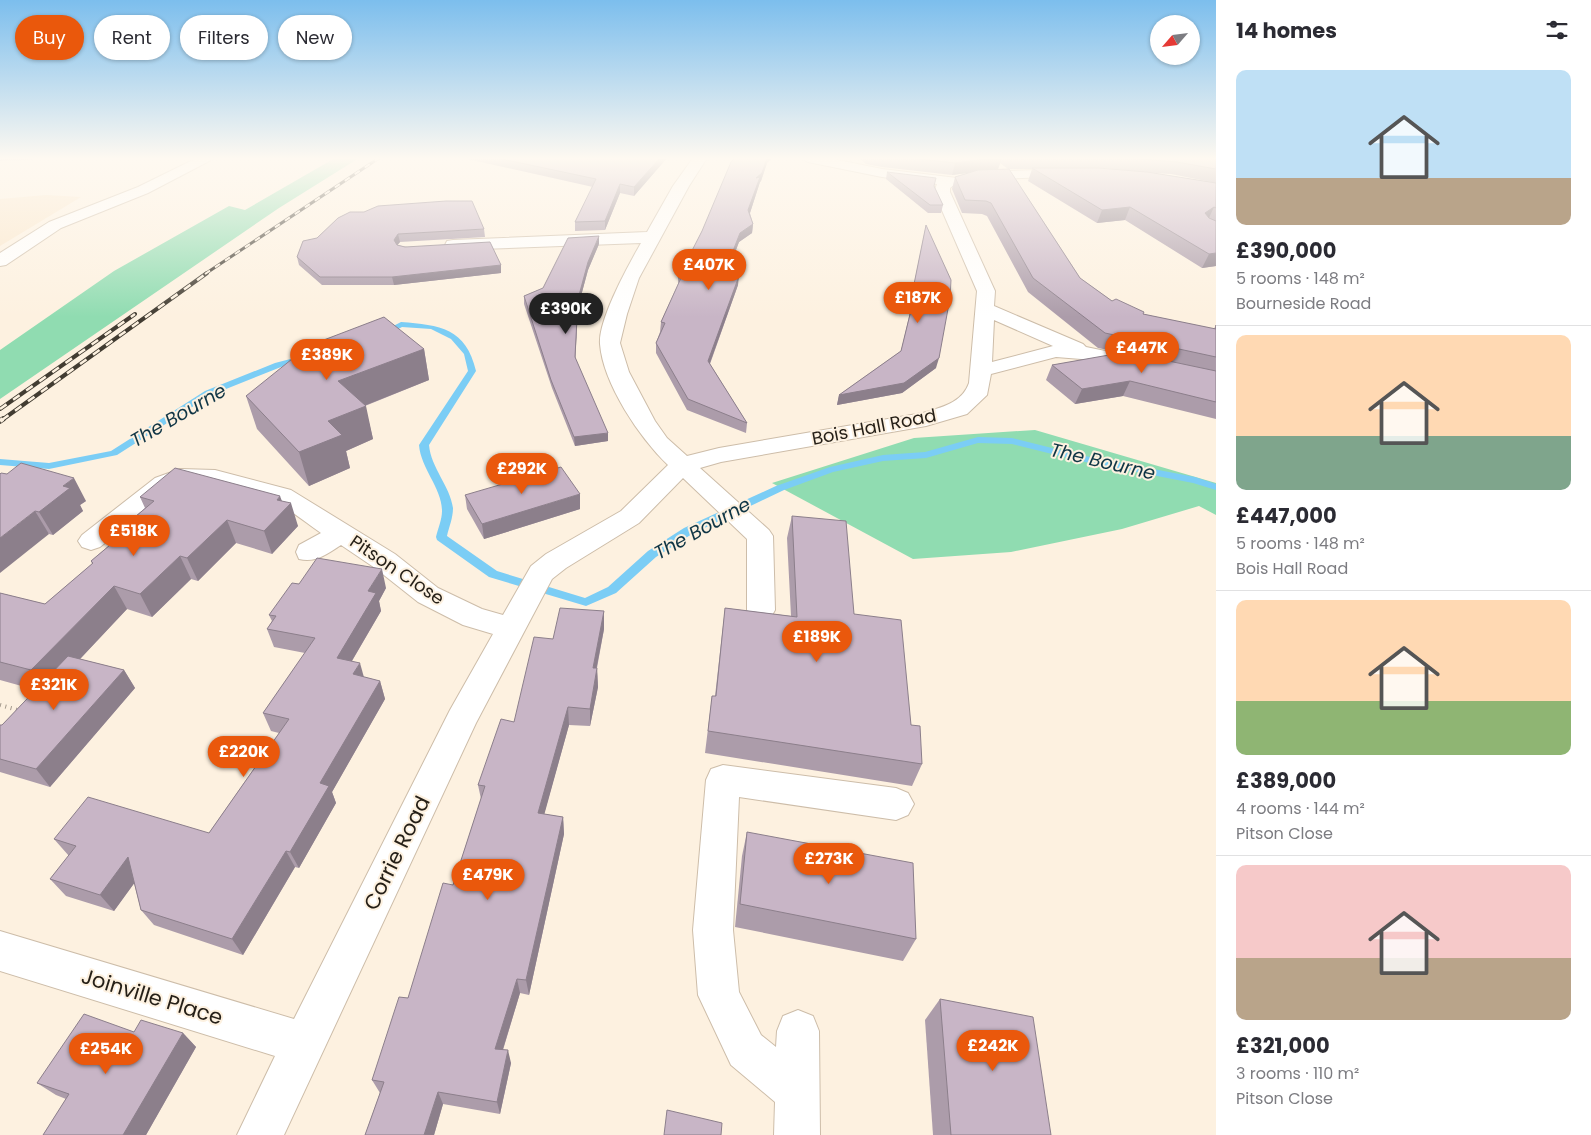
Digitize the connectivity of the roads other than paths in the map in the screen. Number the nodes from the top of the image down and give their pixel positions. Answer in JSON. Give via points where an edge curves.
{"nodes":[{"id":1,"x":90,"y":211,"type":"edge"},
{"id":2,"x":667,"y":211,"type":"edge"},
{"id":3,"x":950,"y":211,"type":"edge"},
{"id":4,"x":654,"y":236,"type":"junction"},
{"id":5,"x":433,"y":246,"type":"edge"},
{"id":6,"x":0,"y":261,"type":"edge"},
{"id":7,"x":987,"y":310,"type":"junction"},
{"id":8,"x":1094,"y":354,"type":"junction"},
{"id":9,"x":980,"y":371,"type":"junction"},
{"id":10,"x":1216,"y":380,"type":"edge"},
{"id":11,"x":682,"y":465,"type":"junction"},
{"id":12,"x":341,"y":533,"type":"junction"},
{"id":13,"x":91,"y":541,"type":"dead end"},
{"id":14,"x":309,"y":552,"type":"dead end"},
{"id":15,"x":525,"y":601,"type":"junction"},
{"id":16,"x":761,"y":610,"type":"edge"},
{"id":17,"x":896,"y":804,"type":"dead end"},
{"id":18,"x":0,"y":951,"type":"edge"},
{"id":19,"x":798,"y":1031,"type":"dead end"},
{"id":20,"x":305,"y":1044,"type":"junction"},
{"id":21,"x":797,"y":1092,"type":"junction"},
{"id":22,"x":260,"y":1135,"type":"edge"},
{"id":23,"x":797,"y":1135,"type":"edge"}],
"edges":[{"from":1,"to":6,"type":"street","via":[[55,225]]},
{"from":2,"to":4,"type":"street"},
{"from":3,"to":7,"type":"street","name":"Bois Hall Road","via":[[986,291]]},
{"from":4,"to":5,"type":"street"},
{"from":4,"to":11,"type":"street","via":[[630,278],[610,343],[618,372],[644,423]]},
{"from":7,"to":8,"type":"street"},
{"from":7,"to":9,"type":"street","name":"Bois Hall Road"},
{"from":8,"to":9,"type":"street","via":[[1056,351]]},
{"from":8,"to":10,"type":"street"},
{"from":9,"to":11,"type":"street","name":"Bois Hall Road","via":[[976,395],[959,408],[926,420],[719,454]]},
{"from":11,"to":15,"type":"street","name":"Bois Hall Road","via":[[630,517],[556,561]]},
{"from":11,"to":16,"type":"street","via":[[760,536]]},
{"from":12,"to":13,"type":"street","name":"Pitson Close","via":[[282,496],[215,478],[180,477],[164,483]]},
{"from":12,"to":14,"type":"street","name":"Pitson Close"},
{"from":12,"to":15,"type":"street","name":"Pitson Close","via":[[385,560],[428,595],[474,617]]},
{"from":15,"to":20,"type":"street","name":"Corrie Road","via":[[461,720]]},
{"from":17,"to":21,"type":"street","via":[[723,780],[713,930],[719,995],[746,1050]]},
{"from":18,"to":20,"type":"street","name":"Joinville Place"},
{"from":19,"to":21,"type":"street"},
{"from":20,"to":22,"type":"street","name":"Corrie Road"},
{"from":21,"to":23,"type":"street"}]}
